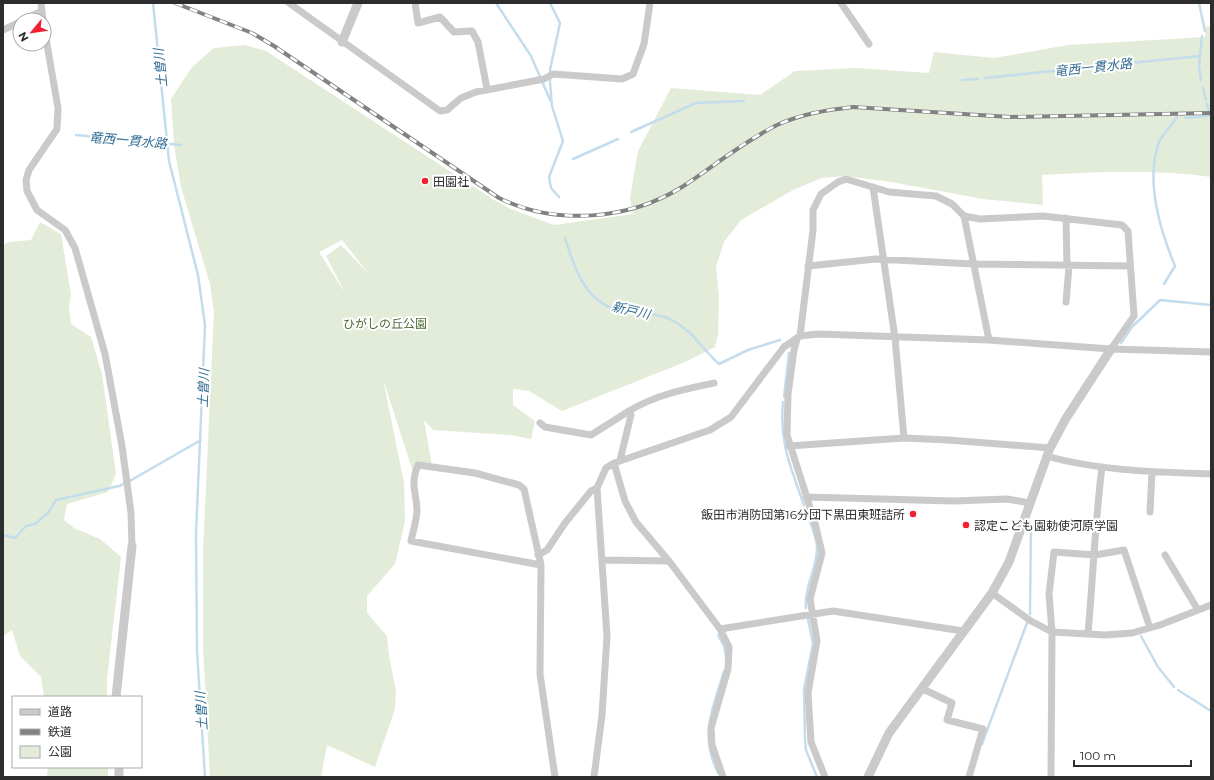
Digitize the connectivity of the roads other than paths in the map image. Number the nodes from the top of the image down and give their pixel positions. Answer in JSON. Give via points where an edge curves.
{"nodes":[{"id":1,"x":41,"y":3,"type":"edge"},
{"id":2,"x":289,"y":3,"type":"edge"},
{"id":3,"x":358,"y":3,"type":"edge"},
{"id":4,"x":415,"y":3,"type":"edge"},
{"id":5,"x":650,"y":3,"type":"edge"},
{"id":6,"x":841,"y":3,"type":"edge"},
{"id":7,"x":42,"y":11,"type":"edge"},
{"id":8,"x":342,"y":42,"type":"junction"},
{"id":9,"x":869,"y":44,"type":"dead end"},
{"id":10,"x":48,"y":52,"type":"edge"},
{"id":11,"x":487,"y":89,"type":"junction"},
{"id":12,"x":872,"y":187,"type":"junction"},
{"id":13,"x":964,"y":216,"type":"junction"},
{"id":14,"x":1066,"y":218,"type":"junction"},
{"id":15,"x":883,"y":260,"type":"junction"},
{"id":16,"x":973,"y":264,"type":"junction"},
{"id":17,"x":808,"y":266,"type":"junction"},
{"id":18,"x":1068,"y":266,"type":"junction"},
{"id":19,"x":1130,"y":266,"type":"junction"},
{"id":20,"x":1066,"y":302,"type":"dead end"},
{"id":21,"x":798,"y":337,"type":"junction"},
{"id":22,"x":894,"y":338,"type":"junction"},
{"id":23,"x":989,"y":340,"type":"junction"},
{"id":24,"x":1111,"y":349,"type":"junction"},
{"id":25,"x":1211,"y":352,"type":"edge"},
{"id":26,"x":714,"y":383,"type":"dead end"},
{"id":27,"x":629,"y":411,"type":"junction"},
{"id":28,"x":540,"y":423,"type":"dead end"},
{"id":29,"x":904,"y":438,"type":"junction"},
{"id":30,"x":789,"y":446,"type":"junction"},
{"id":31,"x":1048,"y":452,"type":"junction"},
{"id":32,"x":617,"y":462,"type":"junction"},
{"id":33,"x":1102,"y":467,"type":"junction"},
{"id":34,"x":1152,"y":472,"type":"junction"},
{"id":35,"x":1211,"y":474,"type":"edge"},
{"id":36,"x":597,"y":488,"type":"junction"},
{"id":37,"x":806,"y":497,"type":"junction"},
{"id":38,"x":1030,"y":503,"type":"junction"},
{"id":39,"x":1150,"y":512,"type":"dead end"},
{"id":40,"x":132,"y":546,"type":"joint"},
{"id":41,"x":538,"y":555,"type":"junction"},
{"id":42,"x":1095,"y":555,"type":"junction"},
{"id":43,"x":1165,"y":555,"type":"dead end"},
{"id":44,"x":602,"y":560,"type":"junction"},
{"id":45,"x":669,"y":561,"type":"junction"},
{"id":46,"x":541,"y":565,"type":"junction"},
{"id":47,"x":992,"y":593,"type":"junction"},
{"id":48,"x":1211,"y":605,"type":"edge"},
{"id":49,"x":1198,"y":610,"type":"junction"},
{"id":50,"x":812,"y":613,"type":"junction"},
{"id":51,"x":1150,"y":628,"type":"junction"},
{"id":52,"x":720,"y":629,"type":"junction"},
{"id":53,"x":963,"y":631,"type":"junction"},
{"id":54,"x":1052,"y":632,"type":"junction"},
{"id":55,"x":1088,"y":633,"type":"junction"},
{"id":56,"x":921,"y":688,"type":"junction"},
{"id":57,"x":116,"y":696,"type":"edge"},
{"id":58,"x":555,"y":777,"type":"edge"},
{"id":59,"x":594,"y":777,"type":"edge"},
{"id":60,"x":723,"y":777,"type":"edge"},
{"id":61,"x":825,"y":777,"type":"edge"},
{"id":62,"x":868,"y":777,"type":"edge"},
{"id":63,"x":969,"y":777,"type":"edge"},
{"id":64,"x":1051,"y":777,"type":"edge"}],
"edges":[{"from":1,"to":7,"type":"street"},
{"from":2,"to":8,"type":"street"},
{"from":3,"to":8,"type":"street"},
{"from":4,"to":11,"type":"street","via":[[418,23],[440,17],[454,32],[472,31],[478,42]]},
{"from":5,"to":11,"type":"street","via":[[644,44],[634,74],[622,79],[550,75],[544,79]]},
{"from":6,"to":9,"type":"street"},
{"from":8,"to":11,"type":"street","via":[[440,111],[447,110],[462,98]]},
{"from":10,"to":40,"type":"street","via":[[58,108],[57,129],[29,170],[26,180],[27,191],[37,210],[65,230],[75,248],[105,354],[122,446],[131,513]]},
{"from":12,"to":13,"type":"street","via":[[889,192],[936,196],[952,204]]},
{"from":12,"to":15,"type":"street"},
{"from":12,"to":17,"type":"street","via":[[846,179],[821,194],[813,210]]},
{"from":13,"to":14,"type":"street","via":[[980,219],[1043,216]]},
{"from":13,"to":16,"type":"street"},
{"from":14,"to":18,"type":"street"},
{"from":14,"to":19,"type":"street","via":[[1122,226],[1128,231]]},
{"from":15,"to":16,"type":"street"},
{"from":15,"to":17,"type":"street"},
{"from":15,"to":22,"type":"street"},
{"from":16,"to":18,"type":"street"},
{"from":16,"to":23,"type":"street"},
{"from":17,"to":21,"type":"street"},
{"from":18,"to":19,"type":"street"},
{"from":18,"to":20,"type":"street"},
{"from":19,"to":24,"type":"street","via":[[1134,316]]},
{"from":21,"to":22,"type":"street","via":[[818,334]]},
{"from":21,"to":30,"type":"street","via":[[788,394],[786,435]]},
{"from":21,"to":32,"type":"street","via":[[784,347],[731,418],[710,430]]},
{"from":22,"to":23,"type":"street"},
{"from":22,"to":29,"type":"street"},
{"from":23,"to":24,"type":"street"},
{"from":24,"to":25,"type":"street"},
{"from":24,"to":31,"type":"street","via":[[1065,420]]},
{"from":26,"to":27,"type":"street","via":[[659,396]]},
{"from":27,"to":28,"type":"street","via":[[591,435],[545,427]]},
{"from":27,"to":32,"type":"street","via":[[631,415]]},
{"from":29,"to":30,"type":"street"},
{"from":29,"to":31,"type":"street","via":[[948,440]]},
{"from":30,"to":37,"type":"street"},
{"from":31,"to":33,"type":"street"},
{"from":31,"to":38,"type":"street"},
{"from":32,"to":36,"type":"street","via":[[606,468]]},
{"from":32,"to":45,"type":"street","via":[[625,501],[636,522]]},
{"from":33,"to":34,"type":"street"},
{"from":33,"to":42,"type":"street","via":[[1095,519]]},
{"from":34,"to":35,"type":"street"},
{"from":34,"to":39,"type":"street"},
{"from":36,"to":41,"type":"street","via":[[591,491],[565,522],[547,550]]},
{"from":36,"to":44,"type":"street"},
{"from":37,"to":38,"type":"street","via":[[954,501],[1007,499]]},
{"from":37,"to":50,"type":"street","via":[[822,554],[811,595]]},
{"from":38,"to":47,"type":"street","via":[[1009,562]]},
{"from":40,"to":57,"type":"street"},
{"from":41,"to":46,"type":"street"},
{"from":41,"to":46,"type":"street","via":[[524,489],[519,485],[475,474],[418,465],[414,475],[413,493],[417,509],[411,541]]},
{"from":42,"to":51,"type":"street","via":[[1124,550]]},
{"from":42,"to":54,"type":"street","via":[[1054,552],[1049,594]]},
{"from":42,"to":55,"type":"street"},
{"from":43,"to":49,"type":"street"},
{"from":44,"to":45,"type":"street"},
{"from":44,"to":59,"type":"street","via":[[607,636],[602,715]]},
{"from":45,"to":52,"type":"street"},
{"from":46,"to":58,"type":"street","via":[[540,674]]},
{"from":47,"to":53,"type":"street"},
{"from":47,"to":54,"type":"street","via":[[1031,621]]},
{"from":48,"to":49,"type":"street"},
{"from":49,"to":51,"type":"street"},
{"from":50,"to":52,"type":"street"},
{"from":50,"to":53,"type":"street","via":[[833,611]]},
{"from":50,"to":61,"type":"street","via":[[817,641],[808,693],[810,731],[811,742]]},
{"from":51,"to":55,"type":"street","via":[[1132,633]]},
{"from":52,"to":60,"type":"street","via":[[729,647],[730,656],[724,687],[711,728],[712,745]]},
{"from":53,"to":56,"type":"street"},
{"from":54,"to":55,"type":"street"},
{"from":54,"to":64,"type":"street"},
{"from":56,"to":62,"type":"street","via":[[889,733]]},
{"from":56,"to":63,"type":"street","via":[[952,703],[947,720],[983,730]]}]}
